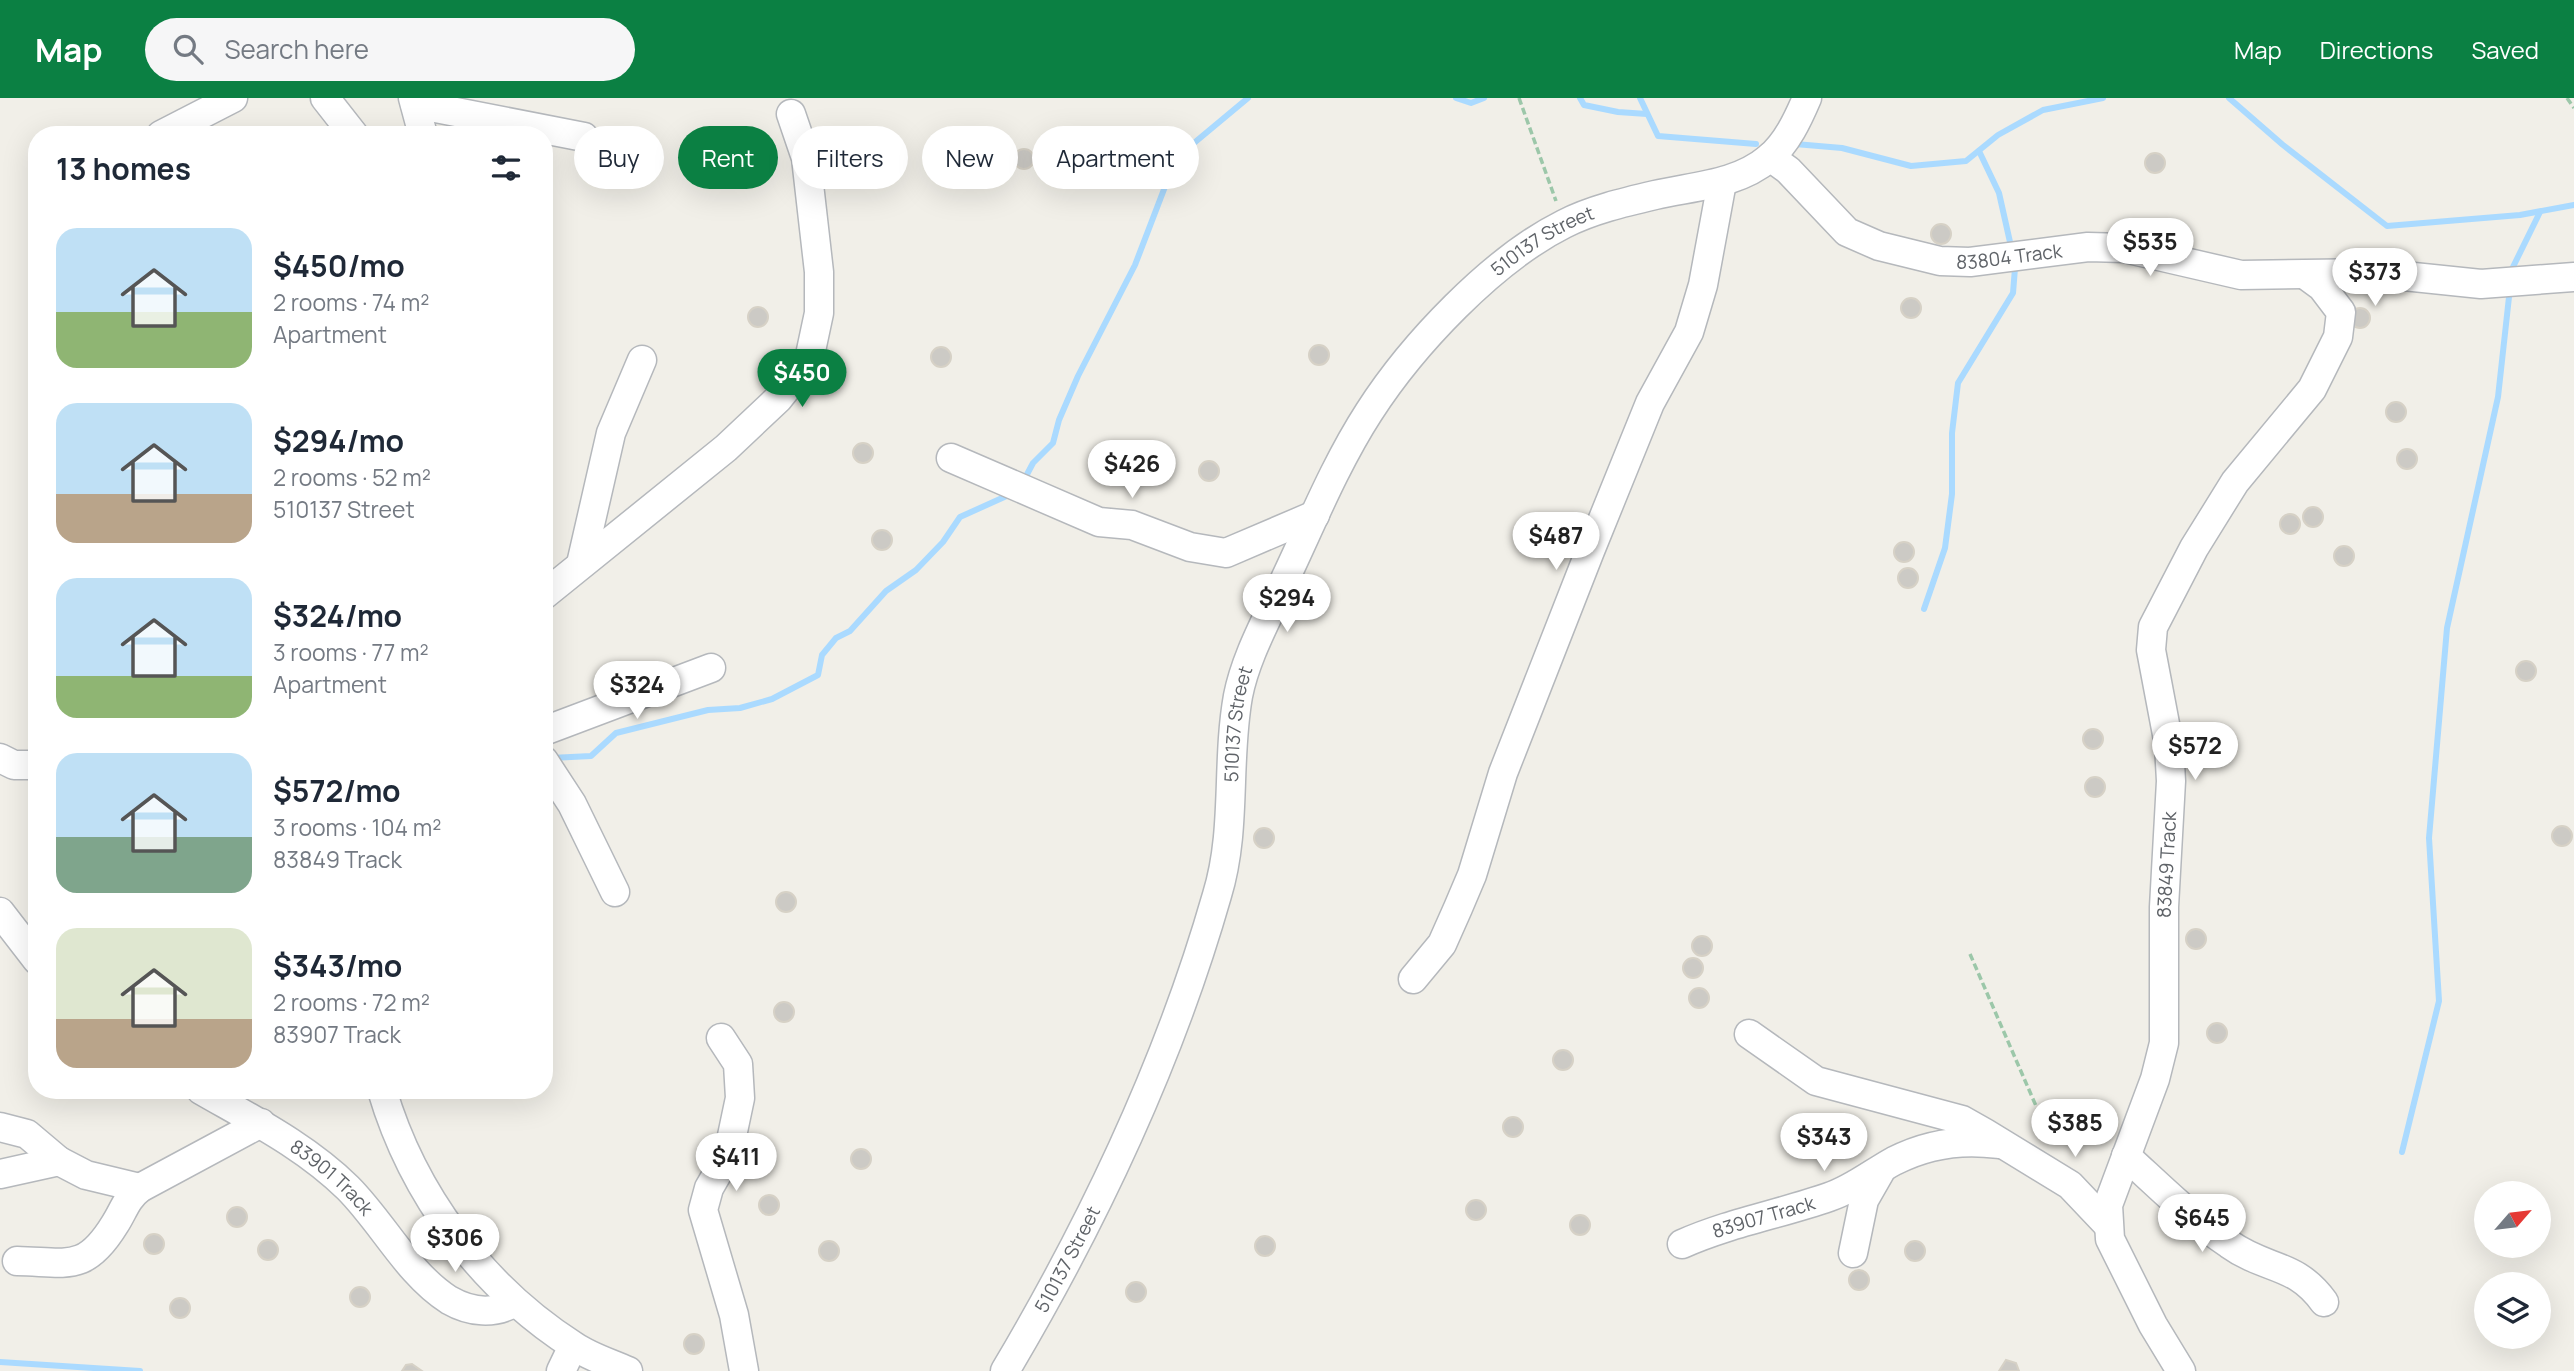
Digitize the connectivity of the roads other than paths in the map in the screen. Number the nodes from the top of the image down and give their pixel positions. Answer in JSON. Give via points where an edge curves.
{"nodes":[{"id":1,"x":233,"y":98,"type":"edge"},
{"id":2,"x":325,"y":98,"type":"edge"},
{"id":3,"x":1807,"y":98,"type":"edge"},
{"id":4,"x":414,"y":101,"type":"edge"},
{"id":5,"x":791,"y":114,"type":"dead end"},
{"id":6,"x":179,"y":126,"type":"edge"},
{"id":7,"x":347,"y":126,"type":"edge"},
{"id":8,"x":421,"y":126,"type":"edge"},
{"id":9,"x":532,"y":126,"type":"edge"},
{"id":10,"x":553,"y":130,"type":"edge"},
{"id":11,"x":574,"y":135,"type":"edge"},
{"id":12,"x":1770,"y":157,"type":"junction"},
{"id":13,"x":1723,"y":182,"type":"junction"},
{"id":14,"x":2375,"y":273,"type":"junction"},
{"id":15,"x":2307,"y":276,"type":"junction"},
{"id":16,"x":2574,"y":276,"type":"edge"},
{"id":17,"x":2341,"y":312,"type":"junction"},
{"id":18,"x":642,"y":360,"type":"dead end"},
{"id":19,"x":951,"y":458,"type":"dead end"},
{"id":20,"x":1315,"y":514,"type":"junction"},
{"id":21,"x":581,"y":564,"type":"junction"},
{"id":22,"x":553,"y":587,"type":"edge"},
{"id":23,"x":711,"y":668,"type":"dead end"},
{"id":24,"x":553,"y":728,"type":"edge"},
{"id":25,"x":0,"y":758,"type":"edge"},
{"id":26,"x":28,"y":765,"type":"edge"},
{"id":27,"x":553,"y":775,"type":"edge"},
{"id":28,"x":615,"y":892,"type":"dead end"},
{"id":29,"x":0,"y":912,"type":"edge"},
{"id":30,"x":28,"y":948,"type":"edge"},
{"id":31,"x":1413,"y":979,"type":"dead end"},
{"id":32,"x":1749,"y":1034,"type":"dead end"},
{"id":33,"x":721,"y":1038,"type":"dead end"},
{"id":34,"x":217,"y":1099,"type":"edge"},
{"id":35,"x":385,"y":1099,"type":"edge"},
{"id":36,"x":261,"y":1123,"type":"junction"},
{"id":37,"x":0,"y":1127,"type":"edge"},
{"id":38,"x":2003,"y":1144,"type":"junction"},
{"id":39,"x":2126,"y":1156,"type":"junction"},
{"id":40,"x":59,"y":1161,"type":"junction"},
{"id":41,"x":1881,"y":1169,"type":"junction"},
{"id":42,"x":1,"y":1173,"type":"edge"},
{"id":43,"x":140,"y":1188,"type":"junction"},
{"id":44,"x":2107,"y":1224,"type":"junction"},
{"id":45,"x":1682,"y":1244,"type":"dead end"},
{"id":46,"x":1853,"y":1253,"type":"dead end"},
{"id":47,"x":17,"y":1261,"type":"dead end"},
{"id":48,"x":515,"y":1302,"type":"junction"},
{"id":49,"x":2324,"y":1302,"type":"dead end"},
{"id":50,"x":573,"y":1346,"type":"junction"},
{"id":51,"x":561,"y":1371,"type":"edge"},
{"id":52,"x":628,"y":1371,"type":"edge"},
{"id":53,"x":744,"y":1371,"type":"edge"},
{"id":54,"x":1005,"y":1371,"type":"edge"},
{"id":55,"x":2181,"y":1371,"type":"edge"}],
"edges":[{"from":1,"to":6,"type":"street"},
{"from":2,"to":7,"type":"street"},
{"from":3,"to":12,"type":"street","name":"510137 Street","via":[[1789,134]]},
{"from":4,"to":8,"type":"street"},
{"from":4,"to":9,"type":"street"},
{"from":5,"to":21,"type":"street","via":[[806,158],[819,272],[819,313],[809,360],[786,391],[726,448]]},
{"from":10,"to":11,"type":"street"},
{"from":12,"to":13,"type":"street","name":"510137 Street"},
{"from":12,"to":15,"type":"street","name":"83804 Track","via":[[1847,232],[1910,256],[1970,262],[2088,247],[2124,248],[2241,275]]},
{"from":13,"to":20,"type":"street","name":"510137 Street","via":[[1653,195],[1563,225],[1513,257],[1403,362],[1366,415]]},
{"from":13,"to":31,"type":"street","via":[[1689,332],[1650,404],[1595,539],[1503,773],[1458,908],[1442,944]]},
{"from":14,"to":15,"type":"street","name":"83804 Track"},
{"from":14,"to":16,"type":"street","name":"83804 Track","via":[[2481,284]]},
{"from":14,"to":17,"type":"street"},
{"from":15,"to":17,"type":"street"},
{"from":17,"to":39,"type":"street","name":"83849 Track","via":[[2338,337],[2312,389],[2235,482],[2153,627],[2151,650],[2171,781],[2164,907],[2164,1043]]},
{"from":18,"to":21,"type":"street","via":[[611,433]]},
{"from":19,"to":20,"type":"street","via":[[1099,522],[1132,525],[1190,547],[1226,553]]},
{"from":20,"to":54,"type":"street","name":"510137 Street","via":[[1254,646],[1239,694],[1230,840],[1218,894],[1170,1035],[1127,1144]]},
{"from":21,"to":22,"type":"street"},
{"from":23,"to":24,"type":"street"},
{"from":25,"to":26,"type":"street"},
{"from":27,"to":28,"type":"street"},
{"from":29,"to":30,"type":"street"},
{"from":32,"to":38,"type":"street","via":[[1816,1081],[1962,1121]]},
{"from":33,"to":53,"type":"street","via":[[738,1064],[740,1098],[728,1155],[709,1188],[703,1210],[734,1315]]},
{"from":34,"to":36,"type":"street","name":"83901 Track"},
{"from":35,"to":48,"type":"street","via":[[396,1133],[434,1207]]},
{"from":36,"to":43,"type":"street"},
{"from":36,"to":48,"type":"street","name":"83901 Track","via":[[296,1144],[349,1189],[427,1281],[449,1299],[468,1309],[489,1311]]},
{"from":37,"to":40,"type":"street","via":[[27,1134]]},
{"from":38,"to":41,"type":"street","name":"83907 Track","via":[[1941,1144]]},
{"from":38,"to":44,"type":"street","via":[[2070,1185]]},
{"from":39,"to":44,"type":"street","name":"83849 Track","via":[[2108,1205]]},
{"from":39,"to":49,"type":"street","via":[[2227,1243],[2251,1259],[2300,1275]]},
{"from":40,"to":42,"type":"street"},
{"from":40,"to":43,"type":"street","via":[[104,1181]]},
{"from":41,"to":45,"type":"street","name":"83907 Track","via":[[1833,1196],[1711,1231]]},
{"from":41,"to":46,"type":"street","via":[[1864,1199]]},
{"from":43,"to":47,"type":"street","via":[[124,1203],[96,1253],[81,1262]]},
{"from":44,"to":55,"type":"street","via":[[2130,1280]]},
{"from":48,"to":50,"type":"street"},
{"from":50,"to":51,"type":"street"},
{"from":50,"to":52,"type":"street"}]}
